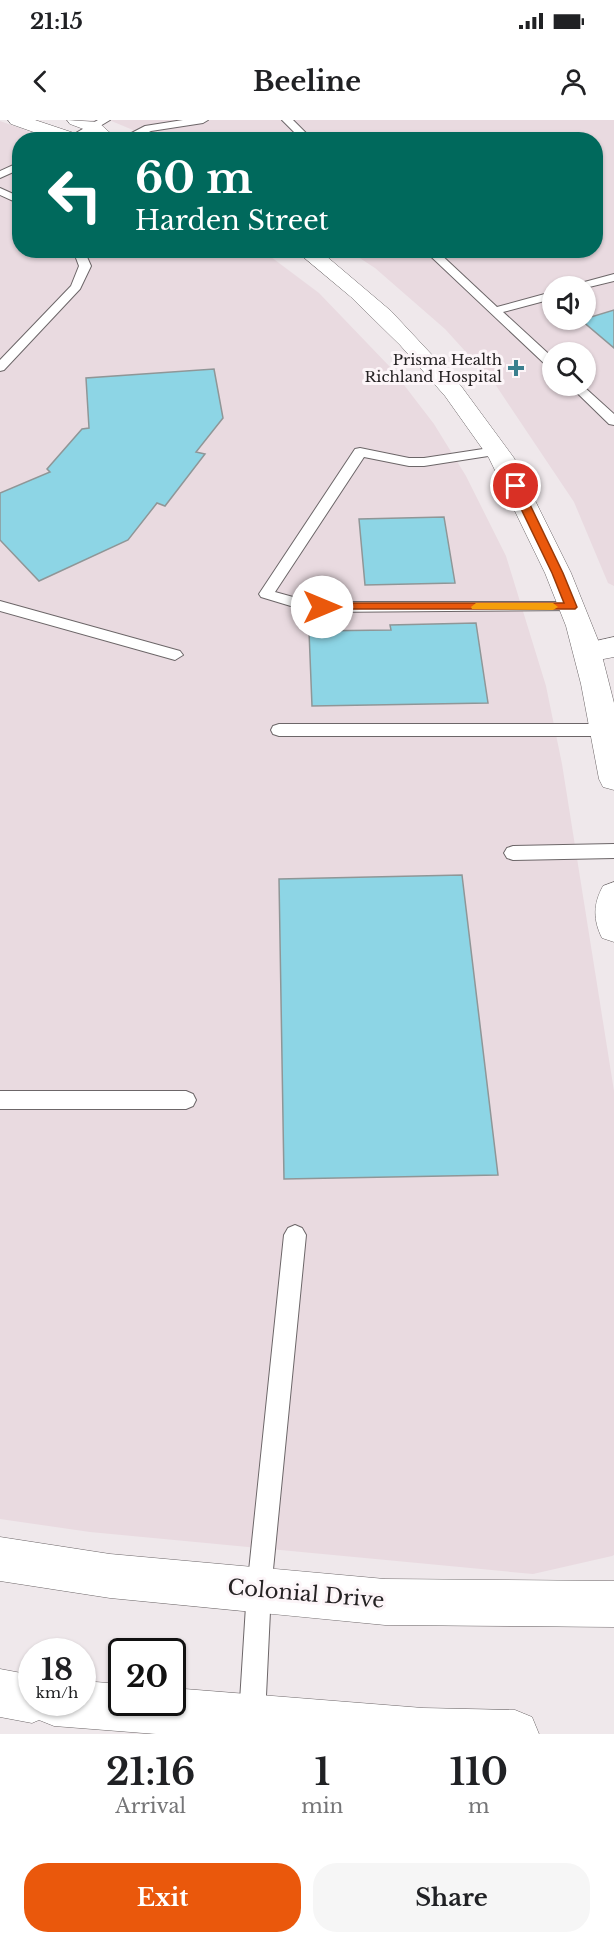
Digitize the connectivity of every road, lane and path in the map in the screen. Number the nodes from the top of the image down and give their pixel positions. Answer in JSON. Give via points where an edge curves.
{"nodes":[{"id":1,"x":17,"y":120,"type":"edge"},
{"id":2,"x":203,"y":120,"type":"edge"},
{"id":3,"x":286,"y":120,"type":"edge"},
{"id":4,"x":91,"y":122,"type":"edge"},
{"id":5,"x":50,"y":132,"type":"edge"},
{"id":6,"x":78,"y":132,"type":"edge"},
{"id":7,"x":141,"y":132,"type":"edge"},
{"id":8,"x":299,"y":132,"type":"edge"},
{"id":9,"x":82,"y":258,"type":"edge"},
{"id":10,"x":315,"y":258,"type":"edge"},
{"id":11,"x":438,"y":258,"type":"edge"},
{"id":12,"x":614,"y":277,"type":"edge"},
{"id":13,"x":596,"y":282,"type":"edge"},
{"id":14,"x":542,"y":298,"type":"edge"},
{"id":15,"x":495,"y":311,"type":"junction"},
{"id":16,"x":542,"y":355,"type":"edge"},
{"id":17,"x":0,"y":367,"type":"edge"},
{"id":18,"x":587,"y":396,"type":"edge"},
{"id":19,"x":614,"y":421,"type":"edge"},
{"id":20,"x":496,"y":451,"type":"junction"},
{"id":21,"x":0,"y":606,"type":"edge"},
{"id":22,"x":571,"y":607,"type":"junction"},
{"id":23,"x":601,"y":649,"type":"edge"},
{"id":24,"x":175,"y":655,"type":"dead end"},
{"id":25,"x":279,"y":730,"type":"dead end"},
{"id":26,"x":605,"y":730,"type":"junction"},
{"id":27,"x":614,"y":778,"type":"edge"},
{"id":28,"x":614,"y":852,"type":"edge"},
{"id":29,"x":513,"y":853,"type":"dead end"},
{"id":30,"x":614,"y":895,"type":"edge"},
{"id":31,"x":614,"y":929,"type":"edge"},
{"id":32,"x":0,"y":1100,"type":"edge"},
{"id":33,"x":186,"y":1100,"type":"dead end"},
{"id":34,"x":295,"y":1234,"type":"dead end"},
{"id":35,"x":0,"y":1559,"type":"edge"},
{"id":36,"x":260,"y":1590,"type":"junction"},
{"id":37,"x":614,"y":1604,"type":"edge"},
{"id":38,"x":0,"y":1694,"type":"edge"},
{"id":39,"x":18,"y":1697,"type":"edge"},
{"id":40,"x":96,"y":1705,"type":"edge"},
{"id":41,"x":252,"y":1717,"type":"junction"},
{"id":42,"x":515,"y":1734,"type":"edge"}],
"edges":[{"from":1,"to":5,"type":"main road"},
{"from":2,"to":7,"type":"lane"},
{"from":3,"to":8,"type":"lane"},
{"from":4,"to":6,"type":"lane"},
{"from":9,"to":17,"type":"lane","via":[[85,266],[76,287]]},
{"from":10,"to":20,"type":"main road","via":[[414,345]]},
{"from":11,"to":15,"type":"lane"},
{"from":12,"to":13,"type":"lane"},
{"from":14,"to":15,"type":"lane"},
{"from":15,"to":16,"type":"lane"},
{"from":18,"to":19,"type":"lane"},
{"from":20,"to":22,"type":"main road","via":[[525,503]]},
{"from":20,"to":22,"type":"lane","via":[[424,462],[360,452],[266,594],[322,607]]},
{"from":21,"to":24,"type":"lane"},
{"from":22,"to":23,"type":"main road"},
{"from":23,"to":26,"type":"main road"},
{"from":25,"to":26,"type":"lane"},
{"from":26,"to":27,"type":"main road"},
{"from":28,"to":29,"type":"lane"},
{"from":30,"to":31,"type":"main road","via":[[610,908]]},
{"from":32,"to":33,"type":"lane"},
{"from":34,"to":36,"type":"lane"},
{"from":35,"to":36,"type":"main road","name":"Colonial Drive","via":[[110,1576]]},
{"from":36,"to":37,"type":"main road","name":"Colonial Drive","via":[[385,1602]]},
{"from":36,"to":41,"type":"lane"},
{"from":38,"to":39,"type":"main road"},
{"from":40,"to":41,"type":"main road"},
{"from":41,"to":42,"type":"main road","via":[[423,1732]]}]}
